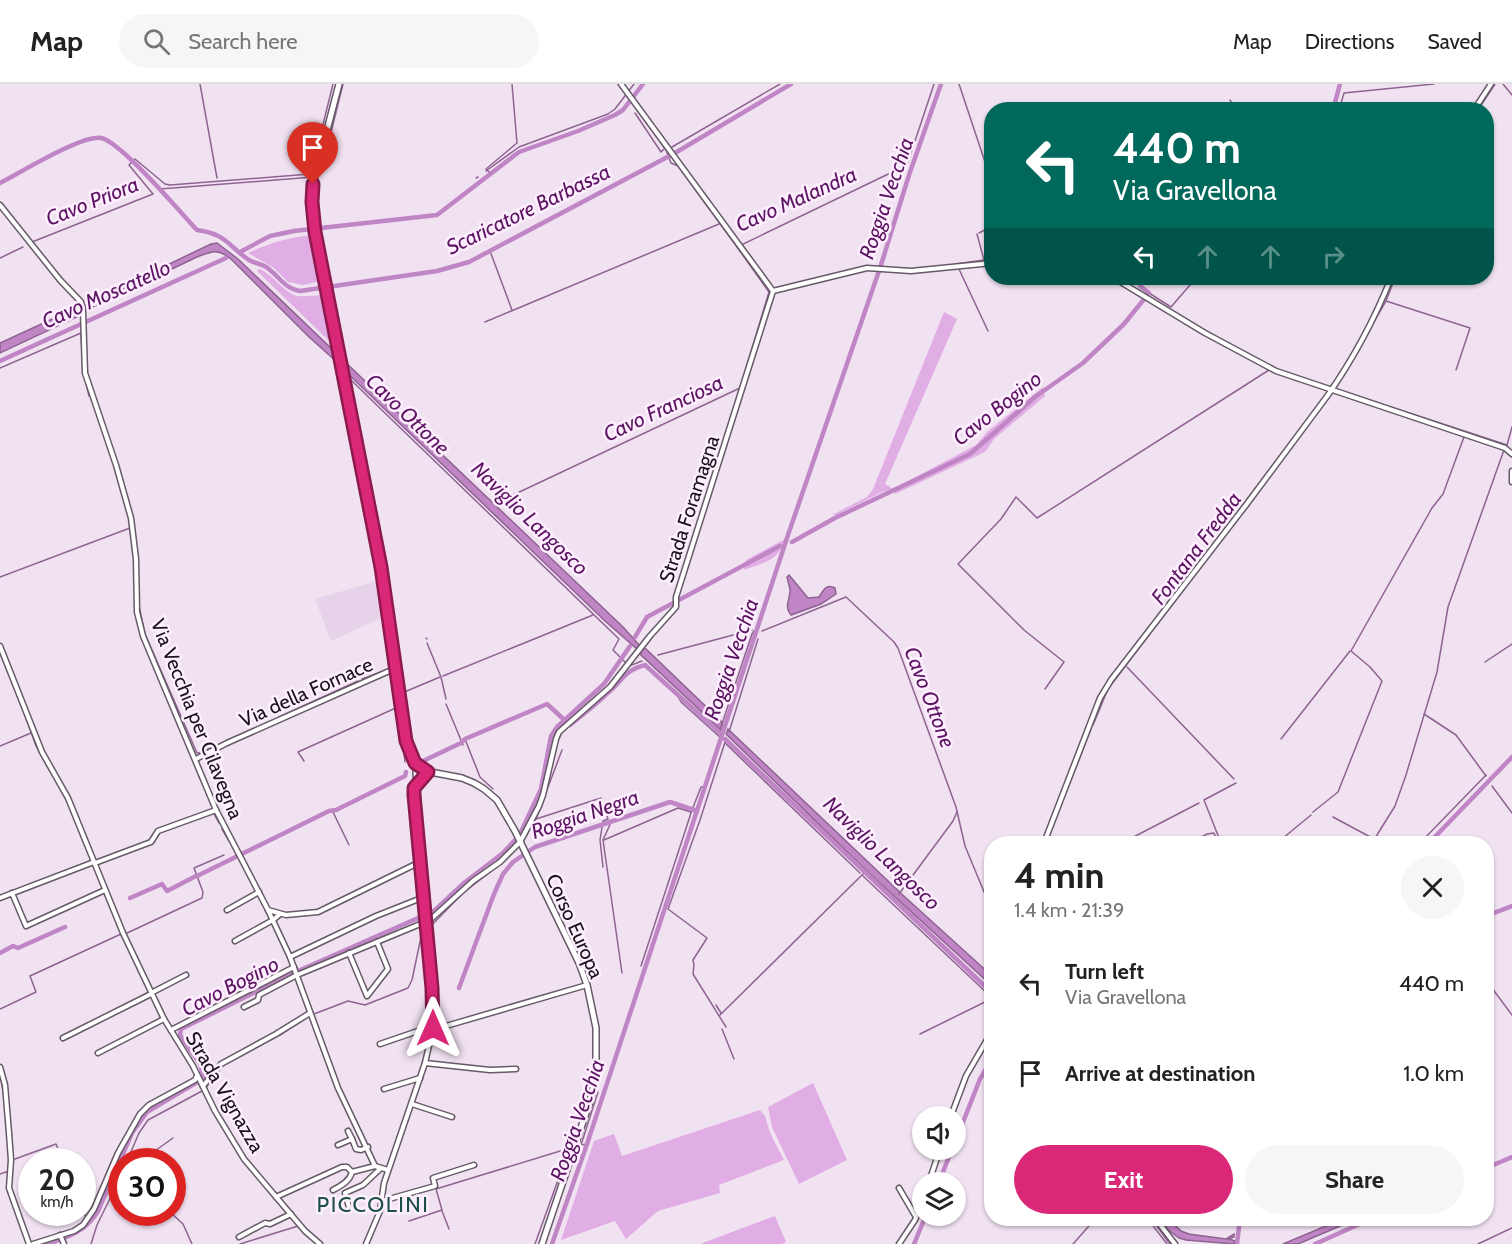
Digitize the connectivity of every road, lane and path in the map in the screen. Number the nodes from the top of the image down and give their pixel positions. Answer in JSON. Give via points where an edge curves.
{"nodes":[{"id":1,"x":339,"y":84,"type":"edge"},
{"id":2,"x":621,"y":84,"type":"edge"},
{"id":3,"x":1491,"y":84,"type":"edge"},
{"id":4,"x":1479,"y":102,"type":"edge"},
{"id":5,"x":0,"y":205,"type":"edge"},
{"id":6,"x":984,"y":263,"type":"edge"},
{"id":7,"x":1127,"y":285,"type":"edge"},
{"id":8,"x":1388,"y":285,"type":"edge"},
{"id":9,"x":773,"y":291,"type":"junction"},
{"id":10,"x":1331,"y":390,"type":"junction"},
{"id":11,"x":1512,"y":454,"type":"edge"},
{"id":12,"x":1512,"y":471,"type":"edge"},
{"id":13,"x":1512,"y":482,"type":"edge"},
{"id":14,"x":0,"y":646,"type":"edge"},
{"id":15,"x":396,"y":668,"type":"junction"},
{"id":16,"x":196,"y":759,"type":"junction"},
{"id":17,"x":415,"y":763,"type":"junction"},
{"id":18,"x":421,"y":769,"type":"junction"},
{"id":19,"x":431,"y":772,"type":"junction"},
{"id":20,"x":416,"y":782,"type":"junction"},
{"id":21,"x":414,"y":788,"type":"junction"},
{"id":22,"x":216,"y":810,"type":"junction"},
{"id":23,"x":1047,"y":836,"type":"edge"},
{"id":24,"x":520,"y":842,"type":"junction"},
{"id":25,"x":95,"y":862,"type":"junction"},
{"id":26,"x":420,"y":862,"type":"junction"},
{"id":27,"x":105,"y":890,"type":"junction"},
{"id":28,"x":259,"y":892,"type":"junction"},
{"id":29,"x":12,"y":893,"type":"junction"},
{"id":30,"x":424,"y":897,"type":"junction"},
{"id":31,"x":0,"y":898,"type":"edge"},
{"id":32,"x":227,"y":910,"type":"dead end"},
{"id":33,"x":268,"y":910,"type":"junction"},
{"id":34,"x":283,"y":915,"type":"junction"},
{"id":35,"x":426,"y":918,"type":"junction"},
{"id":36,"x":273,"y":920,"type":"junction"},
{"id":37,"x":276,"y":927,"type":"junction"},
{"id":38,"x":235,"y":941,"type":"dead end"},
{"id":39,"x":377,"y":942,"type":"junction"},
{"id":40,"x":349,"y":953,"type":"junction"},
{"id":41,"x":290,"y":957,"type":"junction"},
{"id":42,"x":294,"y":968,"type":"junction"},
{"id":43,"x":186,"y":975,"type":"dead end"},
{"id":44,"x":296,"y":975,"type":"junction"},
{"id":45,"x":587,"y":985,"type":"junction"},
{"id":46,"x":151,"y":993,"type":"junction"},
{"id":47,"x":244,"y":1007,"type":"dead end"},
{"id":48,"x":310,"y":1013,"type":"junction"},
{"id":49,"x":164,"y":1019,"type":"junction"},
{"id":50,"x":433,"y":1028,"type":"junction"},
{"id":51,"x":171,"y":1030,"type":"junction"},
{"id":52,"x":63,"y":1038,"type":"dead end"},
{"id":53,"x":380,"y":1044,"type":"dead end"},
{"id":54,"x":984,"y":1045,"type":"edge"},
{"id":55,"x":98,"y":1053,"type":"dead end"},
{"id":56,"x":425,"y":1063,"type":"junction"},
{"id":57,"x":0,"y":1067,"type":"edge"},
{"id":58,"x":516,"y":1069,"type":"dead end"},
{"id":59,"x":420,"y":1078,"type":"junction"},
{"id":60,"x":202,"y":1084,"type":"junction"},
{"id":61,"x":384,"y":1089,"type":"dead end"},
{"id":62,"x":412,"y":1104,"type":"junction"},
{"id":63,"x":955,"y":1106,"type":"edge"},
{"id":64,"x":452,"y":1117,"type":"dead end"},
{"id":65,"x":348,"y":1131,"type":"dead end"},
{"id":66,"x":352,"y":1139,"type":"junction"},
{"id":67,"x":338,"y":1145,"type":"dead end"},
{"id":68,"x":368,"y":1147,"type":"junction"},
{"id":69,"x":474,"y":1165,"type":"dead end"},
{"id":70,"x":375,"y":1166,"type":"junction"},
{"id":71,"x":381,"y":1168,"type":"junction"},
{"id":72,"x":388,"y":1170,"type":"junction"},
{"id":73,"x":352,"y":1172,"type":"junction"},
{"id":74,"x":899,"y":1188,"type":"dead end"},
{"id":75,"x":333,"y":1190,"type":"dead end"},
{"id":76,"x":276,"y":1197,"type":"junction"},
{"id":77,"x":382,"y":1201,"type":"junction"},
{"id":78,"x":349,"y":1207,"type":"dead end"},
{"id":79,"x":912,"y":1210,"type":"edge"},
{"id":80,"x":291,"y":1214,"type":"junction"},
{"id":81,"x":912,"y":1223,"type":"edge"},
{"id":82,"x":1161,"y":1226,"type":"edge"},
{"id":83,"x":60,"y":1235,"type":"junction"},
{"id":84,"x":239,"y":1237,"type":"dead end"},
{"id":85,"x":63,"y":1243,"type":"edge"},
{"id":86,"x":1174,"y":1243,"type":"edge"},
{"id":87,"x":31,"y":1244,"type":"edge"},
{"id":88,"x":320,"y":1244,"type":"edge"},
{"id":89,"x":366,"y":1244,"type":"edge"},
{"id":90,"x":542,"y":1244,"type":"edge"},
{"id":91,"x":899,"y":1244,"type":"edge"}],
"edges":[{"from":1,"to":15,"type":"main road","via":[[312,202],[381,567]]},
{"from":2,"to":9,"type":"street"},
{"from":3,"to":4,"type":"street"},
{"from":5,"to":16,"type":"street","name":"Via Vecchia per Cilavegna","via":[[81,302],[84,365],[131,518],[141,629]]},
{"from":6,"to":9,"type":"street","via":[[911,271],[867,268]]},
{"from":7,"to":10,"type":"street","via":[[1276,371]]},
{"from":8,"to":10,"type":"street"},
{"from":9,"to":24,"type":"street","name":"Strada Foramagna","via":[[673,611],[610,687],[556,738],[543,795]]},
{"from":10,"to":11,"type":"street","via":[[1505,448]]},
{"from":10,"to":23,"type":"street","via":[[1111,680],[1100,698]]},
{"from":12,"to":13,"type":"street"},
{"from":14,"to":25,"type":"street","name":"Strada Vignazza","via":[[42,752],[68,798]]},
{"from":15,"to":16,"type":"street","name":"Via della Fornace"},
{"from":15,"to":17,"type":"main road","via":[[406,741]]},
{"from":16,"to":22,"type":"street","name":"Via Vecchia per Cilavegna"},
{"from":17,"to":18,"type":"main road"},
{"from":17,"to":20,"type":"street"},
{"from":18,"to":19,"type":"main road","name":"Corso Europa"},
{"from":18,"to":20,"type":"street"},
{"from":19,"to":21,"type":"street"},
{"from":19,"to":24,"type":"main road","name":"Corso Europa","via":[[462,778],[484,789],[496,800]]},
{"from":20,"to":21,"type":"street"},
{"from":21,"to":26,"type":"street"},
{"from":22,"to":25,"type":"street","via":[[158,831],[151,842]]},
{"from":22,"to":28,"type":"street","name":"Via Vecchia per Cilavegna"},
{"from":24,"to":35,"type":"street"},
{"from":24,"to":45,"type":"main road","name":"Corso Europa"},
{"from":25,"to":27,"type":"street","name":"Strada Vignazza"},
{"from":25,"to":29,"type":"street"},
{"from":26,"to":30,"type":"street"},
{"from":26,"to":34,"type":"street","via":[[318,912]]},
{"from":27,"to":29,"type":"street","via":[[26,926]]},
{"from":27,"to":46,"type":"street","name":"Strada Vignazza"},
{"from":28,"to":32,"type":"street"},
{"from":28,"to":33,"type":"street","name":"Via Vecchia per Cilavegna"},
{"from":29,"to":31,"type":"street"},
{"from":30,"to":35,"type":"street"},
{"from":30,"to":41,"type":"street"},
{"from":33,"to":34,"type":"street"},
{"from":33,"to":36,"type":"street","name":"Via Vecchia per Cilavegna"},
{"from":34,"to":36,"type":"street"},
{"from":34,"to":37,"type":"street"},
{"from":35,"to":39,"type":"street"},
{"from":35,"to":50,"type":"street"},
{"from":36,"to":37,"type":"street","name":"Via Vecchia per Cilavegna"},
{"from":36,"to":38,"type":"street"},
{"from":37,"to":41,"type":"street","name":"Via Vecchia per Cilavegna"},
{"from":39,"to":40,"type":"street"},
{"from":39,"to":40,"type":"street","via":[[388,969],[367,996]]},
{"from":40,"to":44,"type":"street"},
{"from":41,"to":42,"type":"street","name":"Via Vecchia per Cilavegna"},
{"from":42,"to":44,"type":"street","name":"Via Vecchia per Cilavegna"},
{"from":42,"to":51,"type":"street"},
{"from":43,"to":46,"type":"street"},
{"from":44,"to":47,"type":"street"},
{"from":44,"to":48,"type":"street","name":"Via Vecchia per Cilavegna"},
{"from":45,"to":50,"type":"street"},
{"from":45,"to":90,"type":"main road","name":"Corso Europa","via":[[596,1028],[596,1074]]},
{"from":46,"to":49,"type":"street","name":"Strada Vignazza"},
{"from":46,"to":52,"type":"street"},
{"from":48,"to":60,"type":"street","via":[[221,1064]]},
{"from":48,"to":68,"type":"street","name":"Via Vecchia per Cilavegna","via":[[338,1088]]},
{"from":49,"to":51,"type":"street","name":"Strada Vignazza"},
{"from":49,"to":55,"type":"street"},
{"from":50,"to":53,"type":"street"},
{"from":50,"to":56,"type":"street"},
{"from":51,"to":60,"type":"street","name":"Strada Vignazza"},
{"from":54,"to":63,"type":"street"},
{"from":56,"to":58,"type":"street"},
{"from":56,"to":59,"type":"street"},
{"from":57,"to":87,"type":"street","via":[[6,1085],[9,1188]]},
{"from":59,"to":61,"type":"street"},
{"from":59,"to":62,"type":"street"},
{"from":60,"to":76,"type":"street","name":"Strada Vignazza","via":[[244,1159]]},
{"from":60,"to":83,"type":"street","via":[[195,1080],[140,1114],[88,1219],[74,1231]]},
{"from":62,"to":64,"type":"street"},
{"from":62,"to":72,"type":"street"},
{"from":65,"to":66,"type":"street"},
{"from":66,"to":67,"type":"street"},
{"from":66,"to":68,"type":"street","via":[[356,1149]]},
{"from":68,"to":70,"type":"street","name":"Via Vecchia per Cilavegna"},
{"from":69,"to":77,"type":"street","via":[[433,1178],[435,1185]]},
{"from":70,"to":71,"type":"street"},
{"from":70,"to":73,"type":"street"},
{"from":71,"to":72,"type":"street"},
{"from":71,"to":78,"type":"street","via":[[363,1185],[345,1193]]},
{"from":72,"to":77,"type":"street"},
{"from":73,"to":75,"type":"street","via":[[347,1181]]},
{"from":73,"to":76,"type":"street","via":[[342,1167]]},
{"from":74,"to":79,"type":"street"},
{"from":76,"to":80,"type":"street","name":"Strada Vignazza"},
{"from":77,"to":89,"type":"street"},
{"from":80,"to":84,"type":"street"},
{"from":80,"to":88,"type":"street","name":"Strada Vignazza"},
{"from":81,"to":91,"type":"street"},
{"from":82,"to":86,"type":"street"},
{"from":83,"to":85,"type":"street"},
{"from":83,"to":87,"type":"street"}]}
